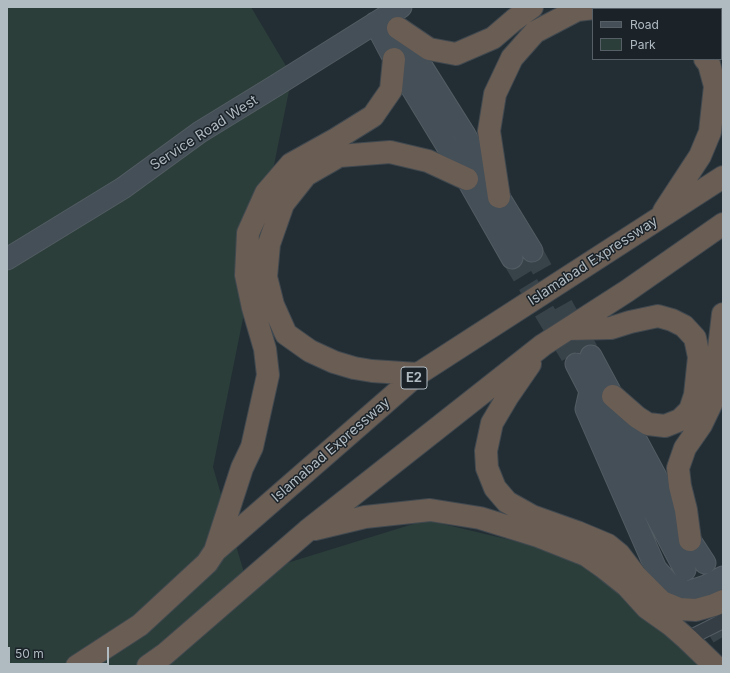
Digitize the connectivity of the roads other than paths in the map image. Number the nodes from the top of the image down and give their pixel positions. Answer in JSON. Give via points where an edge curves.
{"nodes":[{"id":1,"x":532,"y":7,"type":"edge"},
{"id":2,"x":592,"y":8,"type":"edge"},
{"id":3,"x":391,"y":18,"type":"edge"},
{"id":4,"x":394,"y":59,"type":"junction"},
{"id":5,"x":706,"y":60,"type":"edge"},
{"id":6,"x":723,"y":177,"type":"edge"},
{"id":7,"x":467,"y":179,"type":"junction"},
{"id":8,"x":499,"y":197,"type":"junction"},
{"id":9,"x":659,"y":219,"type":"junction"},
{"id":10,"x":723,"y":224,"type":"edge"},
{"id":11,"x":532,"y":251,"type":"tunnel mouth"},
{"id":12,"x":512,"y":258,"type":"tunnel mouth"},
{"id":13,"x":7,"y":259,"type":"edge"},
{"id":14,"x":723,"y":314,"type":"edge"},
{"id":15,"x":568,"y":329,"type":"junction"},
{"id":16,"x":543,"y":345,"type":"junction"},
{"id":17,"x":418,"y":374,"type":"junction"},
{"id":18,"x":590,"y":391,"type":"junction"},
{"id":19,"x":613,"y":396,"type":"junction"},
{"id":20,"x":307,"y":531,"type":"junction"},
{"id":21,"x":690,"y":540,"type":"junction"},
{"id":22,"x":215,"y":551,"type":"junction"},
{"id":23,"x":704,"y":563,"type":"dead end"},
{"id":24,"x":685,"y":570,"type":"dead end"},
{"id":25,"x":723,"y":577,"type":"edge"},
{"id":26,"x":723,"y":601,"type":"edge"},
{"id":27,"x":723,"y":621,"type":"edge"},
{"id":28,"x":687,"y":639,"type":"junction"},
{"id":29,"x":156,"y":660,"type":"edge"},
{"id":30,"x":77,"y":666,"type":"edge"},
{"id":31,"x":715,"y":666,"type":"edge"}],
"edges":[{"from":1,"to":3,"type":"highway","via":[[493,38],[456,54],[429,49]]},
{"from":2,"to":8,"type":"highway","via":[[577,10],[535,32],[512,58],[495,94],[489,132]]},
{"from":3,"to":4,"type":"street"},
{"from":3,"to":8,"type":"street","via":[[465,136]]},
{"from":3,"to":13,"type":"street","name":"Service Road West","via":[[200,132],[123,188]]},
{"from":4,"to":7,"type":"street"},
{"from":4,"to":22,"type":"highway","via":[[391,90],[373,116],[291,164],[266,193],[248,233],[246,275],[252,308],[265,349],[268,375],[252,447],[242,468]]},
{"from":5,"to":9,"type":"highway","via":[[715,86],[710,132],[700,156]]},
{"from":6,"to":9,"type":"highway","name":"Islamabad Expressway","number":"E2"},
{"from":7,"to":12,"type":"street"},
{"from":7,"to":17,"type":"highway","via":[[428,161],[390,152],[339,156],[306,176],[283,204],[269,244],[266,277],[273,306],[286,334],[310,352],[334,362],[372,371]]},
{"from":8,"to":11,"type":"street"},
{"from":9,"to":17,"type":"highway","name":"Islamabad Expressway","number":"E2"},
{"from":10,"to":15,"type":"highway"},
{"from":14,"to":21,"type":"highway","via":[[713,400],[701,425],[685,448],[678,468]]},
{"from":15,"to":16,"type":"highway"},
{"from":15,"to":19,"type":"highway","via":[[611,328],[658,316],[684,326],[695,338],[699,357],[695,395],[690,410],[680,420],[666,426],[648,424]]},
{"from":16,"to":20,"type":"highway"},
{"from":16,"to":26,"type":"highway","via":[[492,423],[486,451],[487,468],[495,488],[507,502],[532,516],[608,545],[662,602],[679,609],[696,610]]},
{"from":17,"to":22,"type":"highway","name":"Islamabad Expressway","number":"E2"},
{"from":18,"to":19,"type":"street","via":[[584,360]]},
{"from":18,"to":24,"type":"street"},
{"from":18,"to":25,"type":"street","via":[[586,409],[656,569],[672,587],[688,592]]},
{"from":19,"to":21,"type":"street"},
{"from":20,"to":28,"type":"highway","via":[[365,517],[430,510],[480,518],[538,536],[586,555],[627,586],[647,608]]},
{"from":20,"to":29,"type":"highway"},
{"from":21,"to":23,"type":"street"},
{"from":22,"to":30,"type":"highway","name":"Islamabad Expressway","number":"E2","via":[[207,563],[140,625]]},
{"from":27,"to":28,"type":"street"},
{"from":28,"to":31,"type":"highway"}]}
